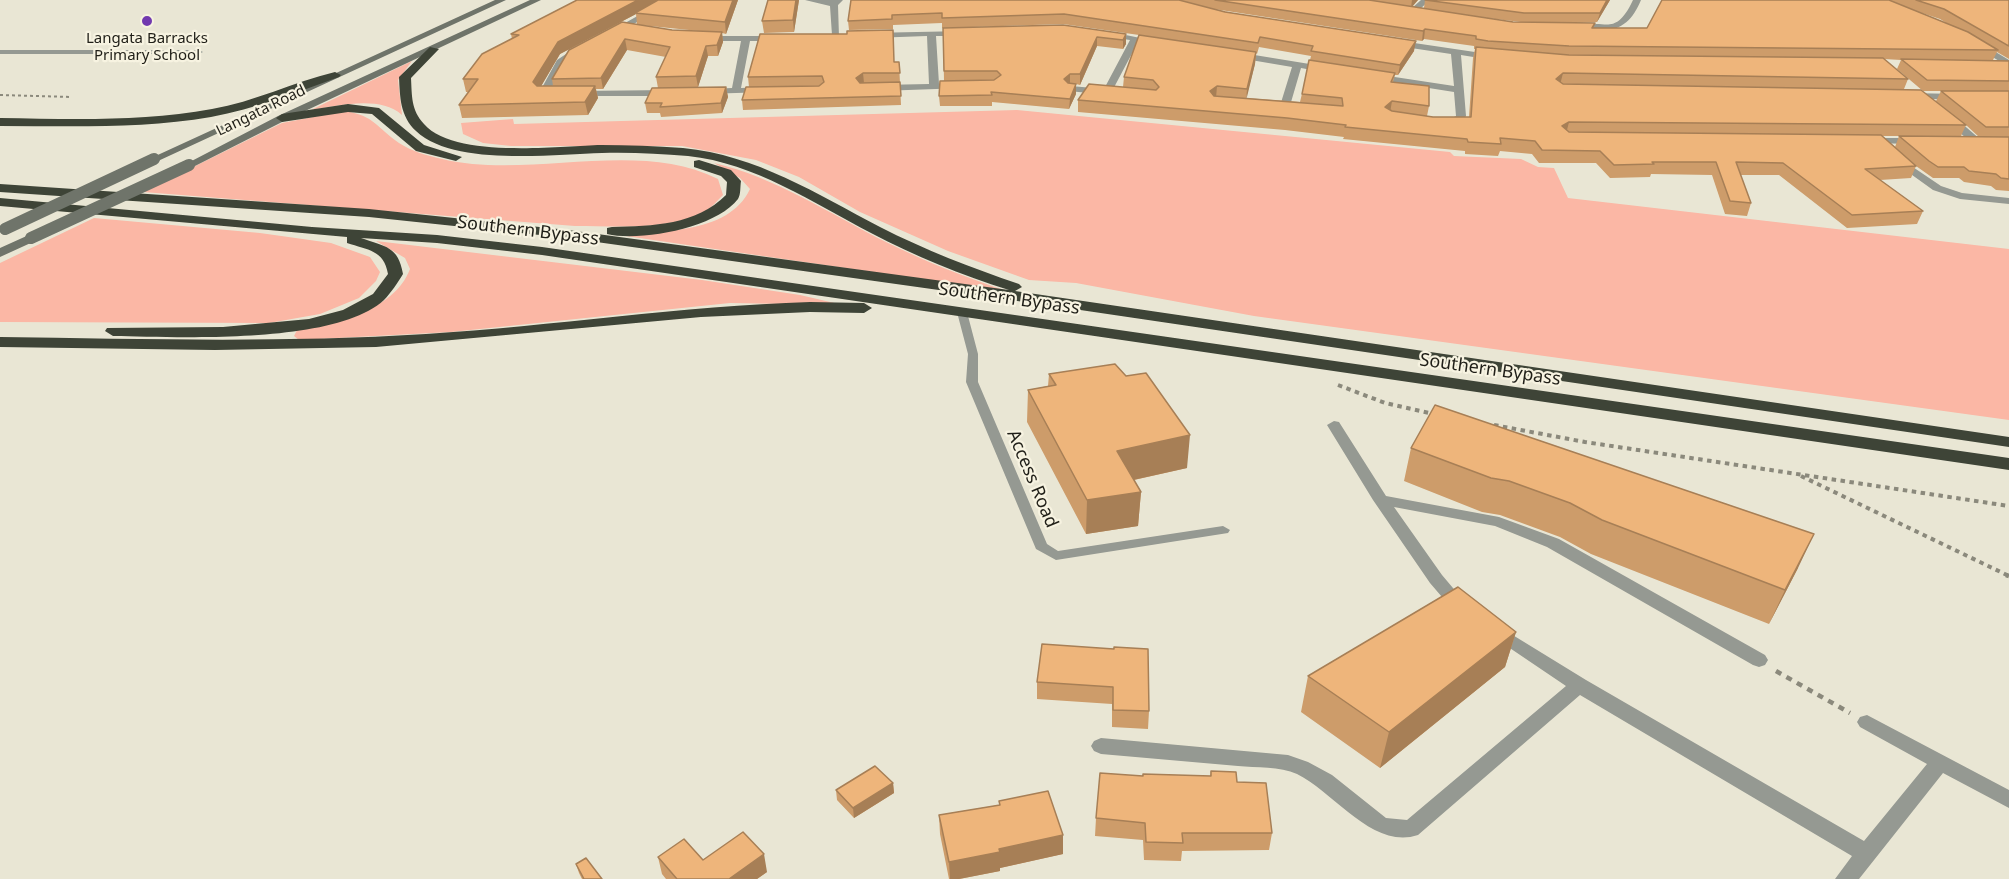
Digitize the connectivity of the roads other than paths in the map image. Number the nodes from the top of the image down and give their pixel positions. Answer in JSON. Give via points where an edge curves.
{"nodes":[{"id":1,"x":502,"y":0,"type":"edge"},
{"id":2,"x":537,"y":0,"type":"edge"},
{"id":3,"x":672,"y":0,"type":"edge"},
{"id":4,"x":809,"y":0,"type":"edge"},
{"id":5,"x":1426,"y":0,"type":"edge"},
{"id":6,"x":1636,"y":0,"type":"edge"},
{"id":7,"x":837,"y":2,"type":"edge"},
{"id":8,"x":1408,"y":14,"type":"edge"},
{"id":9,"x":1419,"y":15,"type":"junction"},
{"id":10,"x":1430,"y":17,"type":"edge"},
{"id":11,"x":622,"y":27,"type":"junction"},
{"id":12,"x":1578,"y":28,"type":"edge"},
{"id":13,"x":644,"y":31,"type":"edge"},
{"id":14,"x":1093,"y":32,"type":"edge"},
{"id":15,"x":967,"y":33,"type":"edge"},
{"id":16,"x":931,"y":34,"type":"junction"},
{"id":17,"x":836,"y":35,"type":"junction"},
{"id":18,"x":848,"y":35,"type":"edge"},
{"id":19,"x":860,"y":35,"type":"edge"},
{"id":20,"x":825,"y":36,"type":"edge"},
{"id":21,"x":602,"y":37,"type":"edge"},
{"id":22,"x":690,"y":37,"type":"edge"},
{"id":23,"x":791,"y":37,"type":"edge"},
{"id":24,"x":1968,"y":38,"type":"edge"},
{"id":25,"x":746,"y":39,"type":"junction"},
{"id":26,"x":1136,"y":39,"type":"junction"},
{"id":27,"x":592,"y":42,"type":"edge"},
{"id":28,"x":1387,"y":42,"type":"edge"},
{"id":29,"x":1170,"y":44,"type":"edge"},
{"id":30,"x":434,"y":49,"type":"junction"},
{"id":31,"x":0,"y":52,"type":"edge"},
{"id":32,"x":199,"y":52,"type":"dead end"},
{"id":33,"x":1456,"y":53,"type":"junction"},
{"id":34,"x":1227,"y":54,"type":"edge"},
{"id":35,"x":1505,"y":58,"type":"edge"},
{"id":36,"x":1296,"y":65,"type":"junction"},
{"id":37,"x":2009,"y":65,"type":"edge"},
{"id":38,"x":1986,"y":66,"type":"edge"},
{"id":39,"x":1343,"y":72,"type":"edge"},
{"id":40,"x":335,"y":75,"type":"junction"},
{"id":41,"x":1366,"y":76,"type":"edge"},
{"id":42,"x":1906,"y":84,"type":"edge"},
{"id":43,"x":934,"y":86,"type":"junction"},
{"id":44,"x":970,"y":86,"type":"edge"},
{"id":45,"x":864,"y":88,"type":"edge"},
{"id":46,"x":1071,"y":89,"type":"edge"},
{"id":47,"x":778,"y":90,"type":"edge"},
{"id":48,"x":1458,"y":90,"type":"junction"},
{"id":49,"x":736,"y":91,"type":"junction"},
{"id":50,"x":703,"y":92,"type":"edge"},
{"id":51,"x":681,"y":93,"type":"edge"},
{"id":52,"x":1107,"y":93,"type":"junction"},
{"id":53,"x":1118,"y":94,"type":"edge"},
{"id":54,"x":1899,"y":96,"type":"edge"},
{"id":55,"x":1923,"y":96,"type":"junction"},
{"id":56,"x":1966,"y":97,"type":"edge"},
{"id":57,"x":1273,"y":108,"type":"edge"},
{"id":58,"x":282,"y":118,"type":"junction"},
{"id":59,"x":0,"y":122,"type":"edge"},
{"id":60,"x":1434,"y":123,"type":"edge"},
{"id":61,"x":1856,"y":141,"type":"edge"},
{"id":62,"x":1879,"y":141,"type":"junction"},
{"id":63,"x":1934,"y":142,"type":"edge"},
{"id":64,"x":1956,"y":142,"type":"edge"},
{"id":65,"x":0,"y":188,"type":"edge"},
{"id":66,"x":2009,"y":201,"type":"edge"},
{"id":67,"x":0,"y":202,"type":"edge"},
{"id":68,"x":3,"y":230,"type":"edge"},
{"id":69,"x":312,"y":231,"type":"junction"},
{"id":70,"x":568,"y":234,"type":"junction"},
{"id":71,"x":0,"y":253,"type":"edge"},
{"id":72,"x":1060,"y":302,"type":"junction"},
{"id":73,"x":963,"y":316,"type":"junction"},
{"id":74,"x":1063,"y":326,"type":"junction"},
{"id":75,"x":0,"y":329,"type":"edge"},
{"id":76,"x":0,"y":342,"type":"edge"},
{"id":77,"x":1334,"y":425,"type":"dead end"},
{"id":78,"x":2009,"y":442,"type":"edge"},
{"id":79,"x":2009,"y":464,"type":"edge"},
{"id":80,"x":1381,"y":500,"type":"junction"},
{"id":81,"x":1223,"y":530,"type":"dead end"},
{"id":82,"x":1759,"y":660,"type":"road end"},
{"id":83,"x":1579,"y":685,"type":"junction"},
{"id":84,"x":1867,"y":722,"type":"road end"},
{"id":85,"x":1101,"y":746,"type":"dead end"},
{"id":86,"x":1939,"y":763,"type":"junction"},
{"id":87,"x":2009,"y":800,"type":"edge"},
{"id":88,"x":1866,"y":853,"type":"junction"},
{"id":89,"x":1846,"y":879,"type":"edge"}],
"edges":[{"from":1,"to":40,"type":"main road","name":"Langata Road"},
{"from":2,"to":30,"type":"main road","name":"Langata Road"},
{"from":3,"to":11,"type":"street"},
{"from":4,"to":7,"type":"street"},
{"from":5,"to":9,"type":"street","via":[[1416,8]]},
{"from":6,"to":12,"type":"street","via":[[1620,26]]},
{"from":7,"to":17,"type":"street"},
{"from":8,"to":9,"type":"street"},
{"from":9,"to":10,"type":"street"},
{"from":11,"to":13,"type":"street"},
{"from":11,"to":21,"type":"street"},
{"from":14,"to":26,"type":"street"},
{"from":15,"to":16,"type":"street"},
{"from":16,"to":19,"type":"street"},
{"from":16,"to":43,"type":"street"},
{"from":17,"to":18,"type":"street"},
{"from":17,"to":20,"type":"street"},
{"from":22,"to":25,"type":"street"},
{"from":23,"to":25,"type":"street"},
{"from":24,"to":37,"type":"street"},
{"from":25,"to":49,"type":"street"},
{"from":26,"to":29,"type":"street"},
{"from":26,"to":52,"type":"street"},
{"from":27,"to":51,"type":"street","via":[[560,62],[543,94]]},
{"from":28,"to":33,"type":"street"},
{"from":30,"to":58,"type":"main road","name":"Langata Road"},
{"from":30,"to":72,"type":"highway","via":[[405,77],[404,93],[412,119],[440,142],[501,151],[693,153],[734,161],[792,183],[926,255]]},
{"from":31,"to":32,"type":"lane"},
{"from":33,"to":35,"type":"street"},
{"from":33,"to":48,"type":"street"},
{"from":34,"to":36,"type":"street"},
{"from":36,"to":39,"type":"street"},
{"from":36,"to":57,"type":"street","via":[[1289,110]]},
{"from":37,"to":38,"type":"street"},
{"from":40,"to":59,"type":"highway","via":[[248,105],[181,118],[94,123]]},
{"from":40,"to":68,"type":"main road","name":"Langata Road","bridge":true},
{"from":41,"to":48,"type":"street"},
{"from":42,"to":55,"type":"street"},
{"from":43,"to":44,"type":"street"},
{"from":43,"to":45,"type":"street"},
{"from":46,"to":52,"type":"street"},
{"from":47,"to":49,"type":"street"},
{"from":48,"to":60,"type":"street","via":[[1459,119],[1449,124]]},
{"from":49,"to":50,"type":"street"},
{"from":52,"to":53,"type":"street"},
{"from":54,"to":55,"type":"street"},
{"from":55,"to":56,"type":"street"},
{"from":55,"to":64,"type":"street","via":[[1983,142]]},
{"from":58,"to":70,"type":"highway","via":[[359,108],[383,116],[408,140],[440,154],[484,161],[662,159],[708,166],[734,181],[734,196],[724,206],[694,220],[635,230]]},
{"from":58,"to":71,"type":"main road","name":"Langata Road","bridge":true},
{"from":61,"to":62,"type":"street"},
{"from":62,"to":63,"type":"street"},
{"from":62,"to":66,"type":"street","via":[[1937,188],[1960,196]]},
{"from":65,"to":70,"type":"highway","name":"Southern Bypass","via":[[369,213]]},
{"from":67,"to":69,"type":"highway","name":"Southern Bypass"},
{"from":69,"to":74,"type":"highway","name":"Southern Bypass","via":[[542,251]]},
{"from":69,"to":75,"type":"highway","via":[[386,252],[396,266],[394,280],[382,293],[356,309],[295,327],[258,332]]},
{"from":70,"to":72,"type":"highway","name":"Southern Bypass"},
{"from":72,"to":78,"type":"highway","name":"Southern Bypass"},
{"from":73,"to":74,"type":"highway"},
{"from":73,"to":76,"type":"highway","via":[[803,305],[368,343]]},
{"from":73,"to":81,"type":"lane","name":"Access Road","via":[[973,354],[972,382],[1041,546],[1056,556]]},
{"from":74,"to":79,"type":"highway","name":"Southern Bypass"},
{"from":77,"to":80,"type":"street"},
{"from":80,"to":82,"type":"street","via":[[1499,522],[1553,543]]},
{"from":80,"to":83,"type":"street","via":[[1452,600]]},
{"from":83,"to":85,"type":"street","via":[[1411,829],[1379,824],[1301,766]]},
{"from":83,"to":88,"type":"street"},
{"from":84,"to":86,"type":"street"},
{"from":86,"to":87,"type":"street"},
{"from":86,"to":88,"type":"street"},
{"from":88,"to":89,"type":"street"}]}
